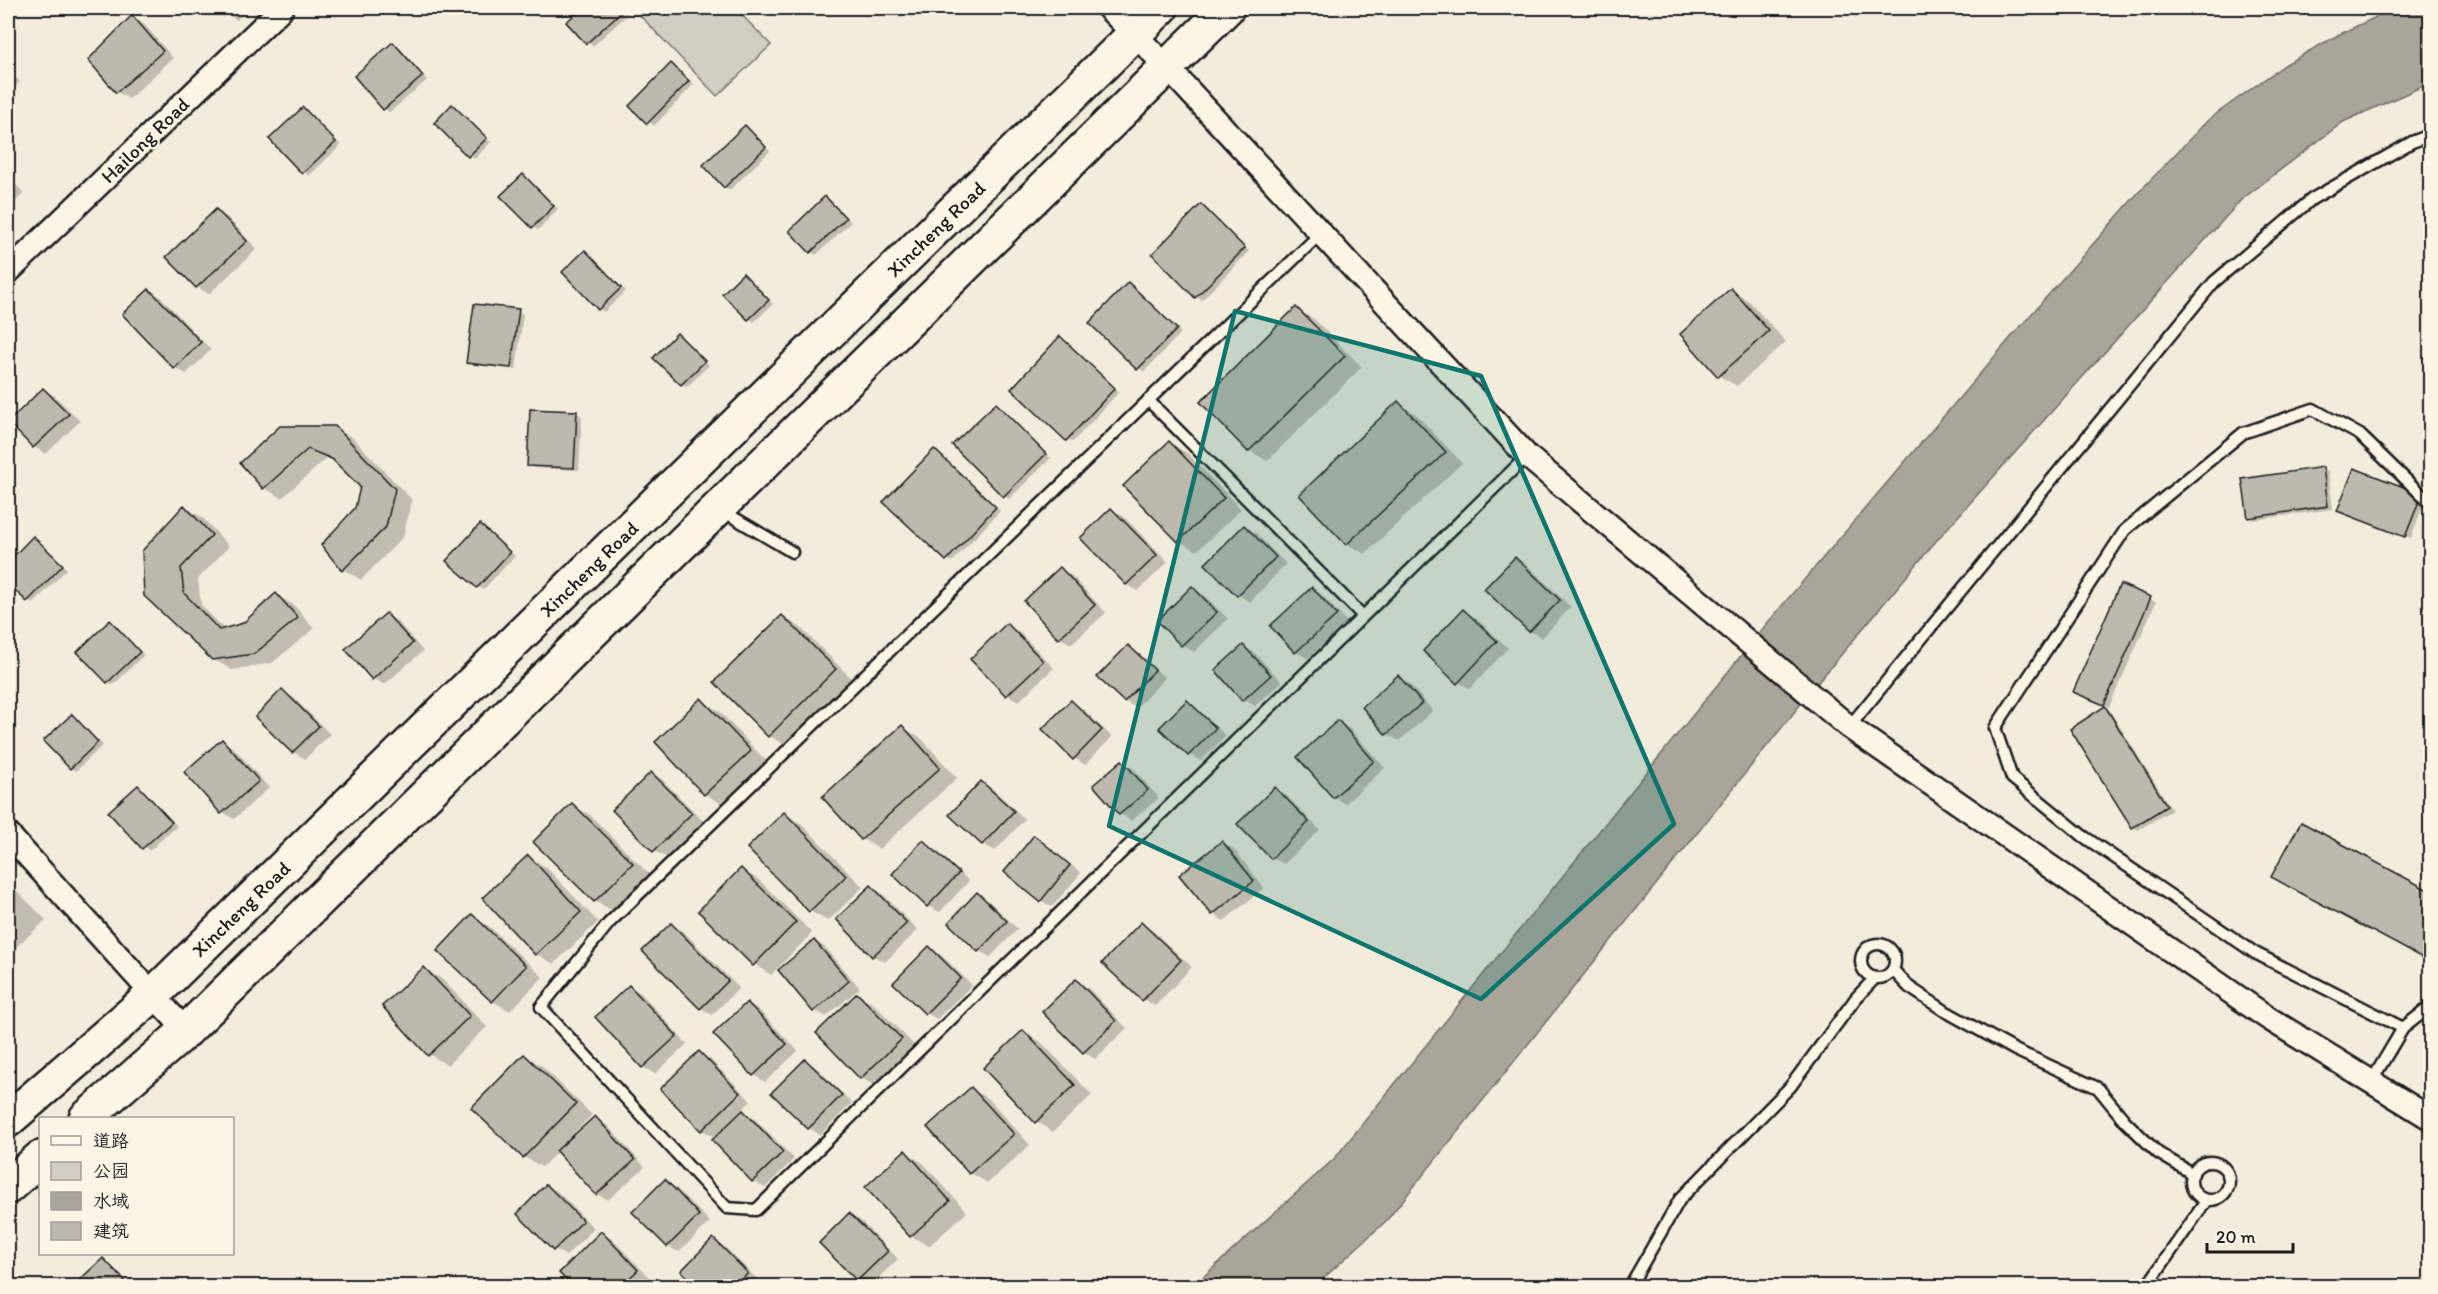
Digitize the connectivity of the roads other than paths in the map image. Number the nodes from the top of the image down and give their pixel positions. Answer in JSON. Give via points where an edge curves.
{"nodes":[{"id":1,"x":282,"y":8,"type":"edge"},
{"id":2,"x":1108,"y":8,"type":"edge"},
{"id":3,"x":1161,"y":8,"type":"edge"},
{"id":4,"x":1227,"y":8,"type":"edge"},
{"id":5,"x":1134,"y":35,"type":"junction"},
{"id":6,"x":1167,"y":67,"type":"junction"},
{"id":7,"x":2430,"y":135,"type":"edge"},
{"id":8,"x":1321,"y":233,"type":"junction"},
{"id":9,"x":8,"y":272,"type":"edge"},
{"id":10,"x":1148,"y":400,"type":"junction"},
{"id":11,"x":1527,"y":456,"type":"junction"},
{"id":12,"x":2430,"y":503,"type":"edge"},
{"id":13,"x":718,"y":508,"type":"junction"},
{"id":14,"x":792,"y":552,"type":"dead end"},
{"id":15,"x":1363,"y":616,"type":"junction"},
{"id":16,"x":1849,"y":727,"type":"junction"},
{"id":17,"x":8,"y":834,"type":"edge"},
{"id":18,"x":1893,"y":970,"type":"junction"},
{"id":19,"x":1874,"y":979,"type":"junction"},
{"id":20,"x":154,"y":994,"type":"junction"},
{"id":21,"x":2430,"y":1007,"type":"edge"},
{"id":22,"x":2403,"y":1028,"type":"junction"},
{"id":23,"x":186,"y":1031,"type":"junction"},
{"id":24,"x":2371,"y":1082,"type":"junction"},
{"id":25,"x":88,"y":1117,"type":"edge"},
{"id":26,"x":2430,"y":1119,"type":"edge"},
{"id":27,"x":8,"y":1120,"type":"edge"},
{"id":28,"x":39,"y":1159,"type":"edge"},
{"id":29,"x":2193,"y":1174,"type":"junction"},
{"id":30,"x":8,"y":1187,"type":"edge"},
{"id":31,"x":2206,"y":1201,"type":"junction"},
{"id":32,"x":1630,"y":1287,"type":"edge"},
{"id":33,"x":2147,"y":1287,"type":"edge"}],
"edges":[{"from":1,"to":9,"type":"street","name":"Hailong Road"},
{"from":2,"to":5,"type":"street"},
{"from":3,"to":5,"type":"main road","name":"Xincheng Road"},
{"from":4,"to":6,"type":"main road"},
{"from":5,"to":6,"type":"street"},
{"from":5,"to":20,"type":"main road","name":"Xincheng Road"},
{"from":6,"to":8,"type":"street"},
{"from":6,"to":13,"type":"main road"},
{"from":7,"to":16,"type":"lane","via":[[2312,199],[2214,282]]},
{"from":8,"to":10,"type":"lane"},
{"from":8,"to":11,"type":"street"},
{"from":10,"to":15,"type":"lane"},
{"from":10,"to":15,"type":"lane","via":[[609,922],[541,1007],[727,1208],[756,1210]]},
{"from":11,"to":15,"type":"lane"},
{"from":11,"to":16,"type":"street"},
{"from":12,"to":22,"type":"lane","via":[[2360,435],[2313,409],[2243,433],[2125,530],[1995,728],[2012,778],[2083,836],[2255,953]]},
{"from":13,"to":14,"type":"lane"},
{"from":13,"to":23,"type":"main road"},
{"from":16,"to":24,"type":"street","via":[[2268,1018]]},
{"from":17,"to":20,"type":"street"},
{"from":18,"to":19,"type":"lane","via":[[1885,978]]},
{"from":18,"to":19,"type":"lane","via":[[1891,950],[1881,944],[1870,945],[1862,953],[1860,963],[1864,974]]},
{"from":18,"to":29,"type":"lane","via":[[1909,987],[1945,1011],[2015,1050],[2098,1088],[2158,1153]]},
{"from":19,"to":32,"type":"lane","via":[[1790,1087],[1680,1199]]},
{"from":20,"to":23,"type":"street"},
{"from":20,"to":27,"type":"main road","name":"Xincheng Road"},
{"from":21,"to":22,"type":"lane"},
{"from":22,"to":24,"type":"lane"},
{"from":23,"to":25,"type":"main road"},
{"from":24,"to":26,"type":"street"},
{"from":28,"to":30,"type":"main road"},
{"from":29,"to":31,"type":"lane","via":[[2194,1192]]},
{"from":29,"to":31,"type":"lane","via":[[2199,1165],[2213,1162],[2226,1170],[2229,1185],[2221,1197]]},
{"from":31,"to":33,"type":"lane"}]}
